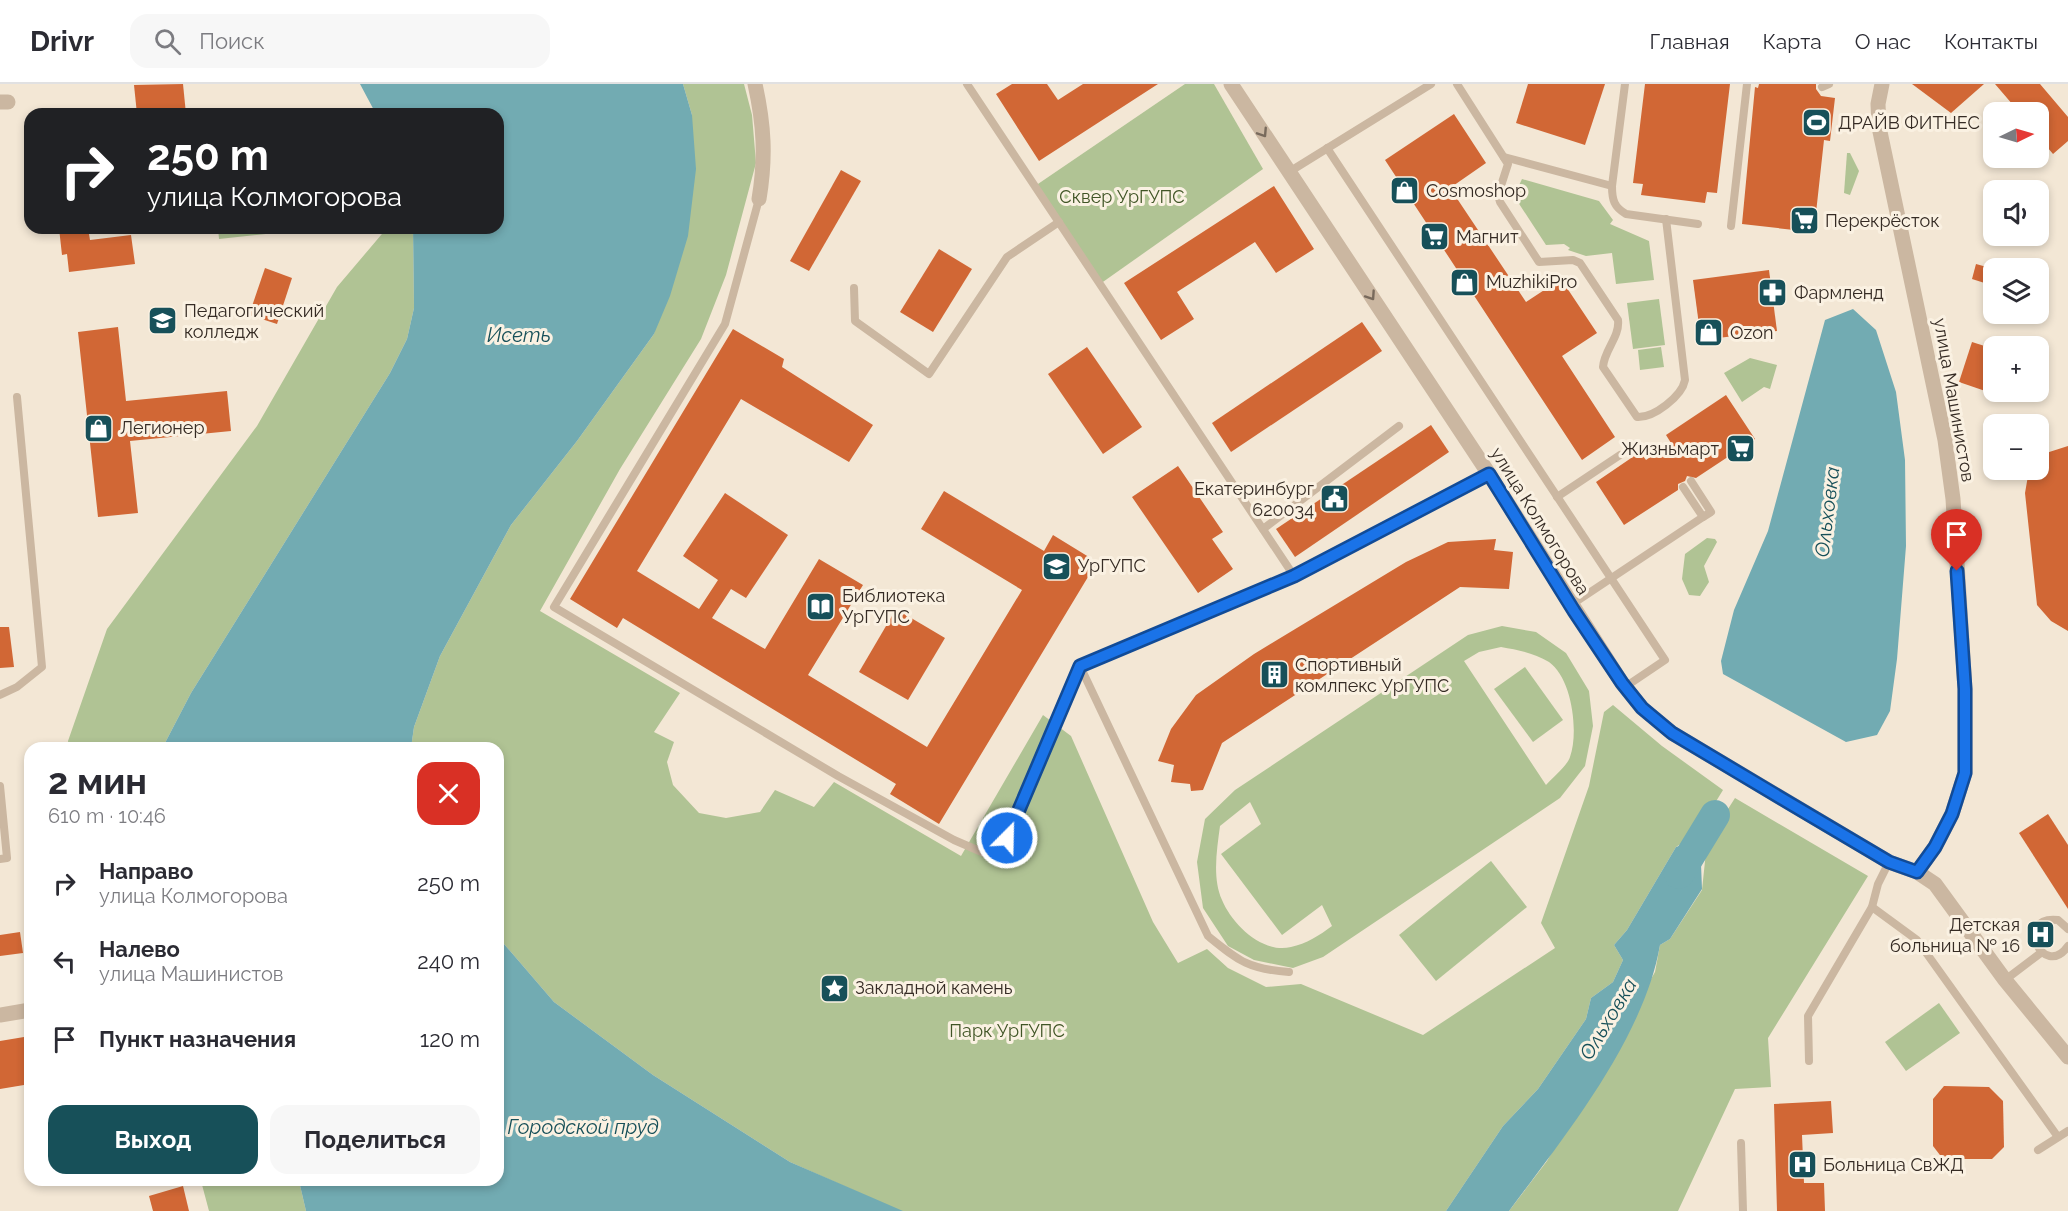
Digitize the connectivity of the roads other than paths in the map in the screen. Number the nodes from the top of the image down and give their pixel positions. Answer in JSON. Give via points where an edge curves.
{"nodes":[{"id":1,"x":755,"y":84,"type":"edge"},
{"id":2,"x":967,"y":84,"type":"edge"},
{"id":3,"x":1231,"y":84,"type":"edge"},
{"id":4,"x":1431,"y":84,"type":"edge"},
{"id":5,"x":1457,"y":84,"type":"edge"},
{"id":6,"x":1625,"y":84,"type":"edge"},
{"id":7,"x":1747,"y":84,"type":"edge"},
{"id":8,"x":1882,"y":84,"type":"edge"},
{"id":9,"x":1327,"y":148,"type":"junction"},
{"id":10,"x":1504,"y":157,"type":"junction"},
{"id":11,"x":1289,"y":172,"type":"junction"},
{"id":12,"x":1612,"y":186,"type":"junction"},
{"id":13,"x":759,"y":199,"type":"joint"},
{"id":14,"x":1666,"y":219,"type":"junction"},
{"id":15,"x":1059,"y":222,"type":"junction"},
{"id":16,"x":1698,"y":224,"type":"dead end"},
{"id":17,"x":1731,"y":226,"type":"dead end"},
{"id":18,"x":854,"y":288,"type":"dead end"},
{"id":19,"x":17,"y":397,"type":"dead end"},
{"id":20,"x":1399,"y":426,"type":"dead end"},
{"id":21,"x":1620,"y":455,"type":"dead end"},
{"id":22,"x":1489,"y":474,"type":"junction"},
{"id":23,"x":1691,"y":481,"type":"dead end"},
{"id":24,"x":1683,"y":487,"type":"dead end"},
{"id":25,"x":1557,"y":497,"type":"junction"},
{"id":26,"x":1703,"y":517,"type":"junction"},
{"id":27,"x":1263,"y":529,"type":"junction"},
{"id":28,"x":1294,"y":576,"type":"junction"},
{"id":29,"x":1611,"y":578,"type":"junction"},
{"id":30,"x":1570,"y":605,"type":"junction"},
{"id":31,"x":1080,"y":666,"type":"junction"},
{"id":32,"x":1625,"y":687,"type":"junction"},
{"id":33,"x":0,"y":695,"type":"edge"},
{"id":34,"x":0,"y":786,"type":"edge"},
{"id":35,"x":0,"y":859,"type":"edge"},
{"id":36,"x":1889,"y":862,"type":"junction"},
{"id":37,"x":1917,"y":872,"type":"junction"},
{"id":38,"x":1872,"y":907,"type":"junction"},
{"id":39,"x":2068,"y":929,"type":"edge"},
{"id":40,"x":2068,"y":946,"type":"edge"},
{"id":41,"x":2042,"y":952,"type":"junction"},
{"id":42,"x":1289,"y":972,"type":"dead end"},
{"id":43,"x":2005,"y":980,"type":"junction"},
{"id":44,"x":24,"y":1011,"type":"edge"},
{"id":45,"x":0,"y":1015,"type":"edge"},
{"id":46,"x":2068,"y":1057,"type":"edge"},
{"id":47,"x":1809,"y":1061,"type":"dead end"},
{"id":48,"x":2068,"y":1131,"type":"edge"},
{"id":49,"x":2058,"y":1137,"type":"junction"},
{"id":50,"x":1741,"y":1143,"type":"dead end"},
{"id":51,"x":2038,"y":1150,"type":"dead end"},
{"id":52,"x":1743,"y":1211,"type":"edge"}],
"edges":[{"from":1,"to":13,"type":"street","via":[[762,114],[765,161]]},
{"from":2,"to":15,"type":"lane"},
{"from":3,"to":11,"type":"street","name":"улица Колмогорова","one_way":true},
{"from":4,"to":9,"type":"lane"},
{"from":5,"to":10,"type":"lane"},
{"from":6,"to":12,"type":"lane"},
{"from":7,"to":17,"type":"lane"},
{"from":8,"to":37,"type":"street","name":"улица Машинистов","via":[[1879,127],[1945,440],[1953,499],[1965,689],[1965,773],[1952,814]]},
{"from":9,"to":11,"type":"lane"},
{"from":9,"to":25,"type":"lane"},
{"from":10,"to":12,"type":"lane"},
{"from":10,"to":14,"type":"lane","via":[[1508,164],[1498,195],[1500,202],[1539,262],[1580,263],[1618,320],[1619,328],[1603,367],[1637,417],[1645,417],[1679,394],[1685,380]]},
{"from":11,"to":22,"type":"street","name":"улица Колмогорова","one_way":true},
{"from":12,"to":14,"type":"lane","via":[[1612,198],[1626,214]]},
{"from":13,"to":31,"type":"lane","via":[[725,324],[554,607],[838,776],[954,840],[998,859]]},
{"from":14,"to":16,"type":"lane"},
{"from":15,"to":18,"type":"lane","via":[[1007,257],[929,374],[855,321]]},
{"from":15,"to":27,"type":"lane"},
{"from":19,"to":33,"type":"lane","via":[[42,667]]},
{"from":20,"to":27,"type":"lane"},
{"from":21,"to":25,"type":"lane"},
{"from":22,"to":28,"type":"lane"},
{"from":22,"to":30,"type":"street","name":"улица Колмогорова"},
{"from":23,"to":26,"type":"lane","via":[[1712,512]]},
{"from":24,"to":26,"type":"lane"},
{"from":25,"to":29,"type":"lane"},
{"from":26,"to":29,"type":"lane"},
{"from":27,"to":28,"type":"lane"},
{"from":28,"to":31,"type":"lane"},
{"from":29,"to":30,"type":"lane"},
{"from":29,"to":32,"type":"lane","via":[[1665,660]]},
{"from":30,"to":32,"type":"street","name":"улица Колмогорова"},
{"from":31,"to":42,"type":"lane","via":[[1208,936],[1242,963]]},
{"from":32,"to":36,"type":"street","name":"улица Колмогорова","via":[[1642,708],[1672,733]]},
{"from":34,"to":35,"type":"lane","via":[[7,858]]},
{"from":36,"to":37,"type":"street","name":"улица Колмогорова"},
{"from":36,"to":38,"type":"lane"},
{"from":37,"to":43,"type":"street","via":[[1935,884]]},
{"from":38,"to":47,"type":"lane","via":[[1808,1016]]},
{"from":38,"to":49,"type":"lane","via":[[1917,940]]},
{"from":39,"to":41,"type":"lane","via":[[2058,920],[2041,923],[2034,938]]},
{"from":40,"to":41,"type":"lane","via":[[2054,956]]},
{"from":41,"to":43,"type":"lane"},
{"from":43,"to":46,"type":"street"},
{"from":44,"to":45,"type":"street"},
{"from":48,"to":49,"type":"lane"},
{"from":49,"to":51,"type":"lane"},
{"from":50,"to":52,"type":"lane"}]}
